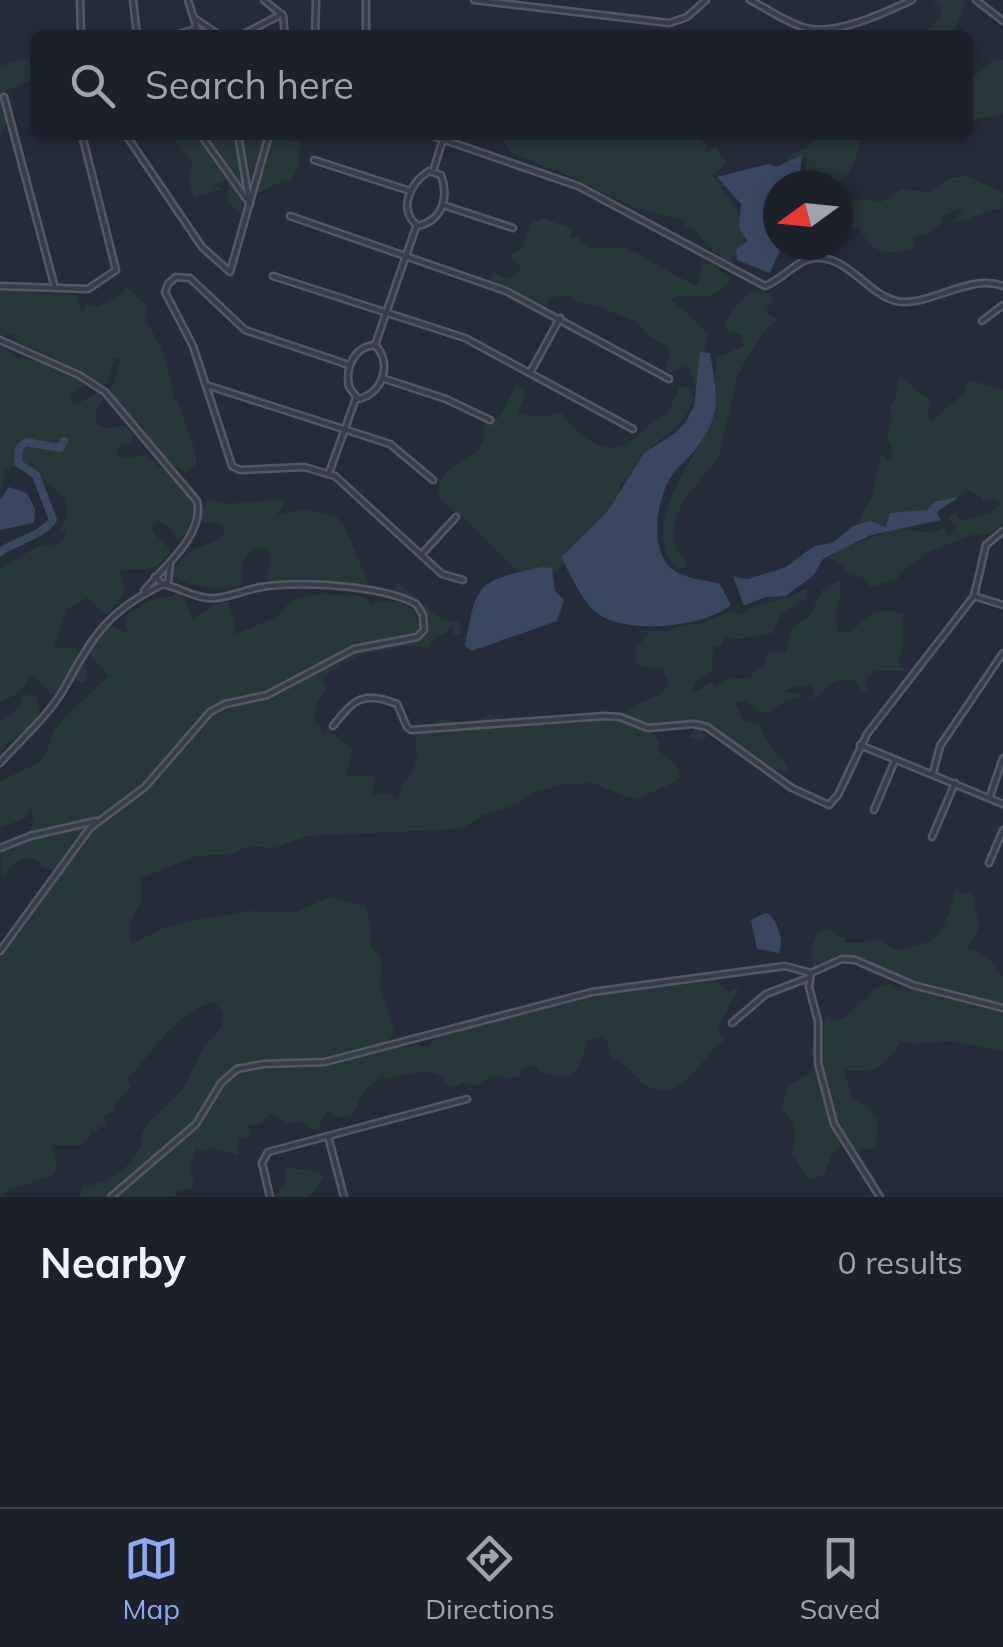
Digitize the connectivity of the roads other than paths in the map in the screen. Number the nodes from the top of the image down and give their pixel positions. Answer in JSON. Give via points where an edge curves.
{"nodes":[{"id":1,"x":80,"y":0,"type":"edge"},
{"id":2,"x":133,"y":0,"type":"edge"},
{"id":3,"x":188,"y":0,"type":"edge"},
{"id":4,"x":264,"y":0,"type":"edge"},
{"id":5,"x":316,"y":0,"type":"edge"},
{"id":6,"x":366,"y":0,"type":"edge"},
{"id":7,"x":474,"y":0,"type":"edge"},
{"id":8,"x":706,"y":0,"type":"edge"},
{"id":9,"x":750,"y":0,"type":"edge"},
{"id":10,"x":912,"y":0,"type":"edge"},
{"id":11,"x":976,"y":0,"type":"edge"},
{"id":12,"x":282,"y":14,"type":"junction"},
{"id":13,"x":192,"y":17,"type":"junction"},
{"id":14,"x":1003,"y":21,"type":"edge"},
{"id":15,"x":81,"y":30,"type":"edge"},
{"id":16,"x":136,"y":30,"type":"edge"},
{"id":17,"x":196,"y":30,"type":"edge"},
{"id":18,"x":212,"y":30,"type":"edge"},
{"id":19,"x":252,"y":30,"type":"edge"},
{"id":20,"x":284,"y":30,"type":"edge"},
{"id":21,"x":316,"y":30,"type":"edge"},
{"id":22,"x":366,"y":30,"type":"edge"},
{"id":23,"x":4,"y":97,"type":"dead end"},
{"id":24,"x":83,"y":140,"type":"edge"},
{"id":25,"x":129,"y":140,"type":"edge"},
{"id":26,"x":205,"y":140,"type":"edge"},
{"id":27,"x":239,"y":140,"type":"edge"},
{"id":28,"x":269,"y":140,"type":"edge"},
{"id":29,"x":443,"y":140,"type":"joint"},
{"id":30,"x":314,"y":160,"type":"dead end"},
{"id":31,"x":434,"y":170,"type":"junction"},
{"id":32,"x":410,"y":191,"type":"junction"},
{"id":33,"x":250,"y":204,"type":"junction"},
{"id":34,"x":443,"y":205,"type":"junction"},
{"id":35,"x":290,"y":216,"type":"dead end"},
{"id":36,"x":416,"y":225,"type":"junction"},
{"id":37,"x":514,"y":228,"type":"dead end"},
{"id":38,"x":406,"y":254,"type":"junction"},
{"id":39,"x":274,"y":276,"type":"dead end"},
{"id":40,"x":0,"y":286,"type":"edge"},
{"id":41,"x":1003,"y":286,"type":"edge"},
{"id":42,"x":55,"y":288,"type":"junction"},
{"id":43,"x":1003,"y":305,"type":"edge"},
{"id":44,"x":386,"y":313,"type":"junction"},
{"id":45,"x":560,"y":318,"type":"junction"},
{"id":46,"x":982,"y":321,"type":"dead end"},
{"id":47,"x":0,"y":340,"type":"edge"},
{"id":48,"x":375,"y":345,"type":"junction"},
{"id":49,"x":349,"y":366,"type":"junction"},
{"id":50,"x":530,"y":372,"type":"junction"},
{"id":51,"x":382,"y":378,"type":"junction"},
{"id":52,"x":669,"y":378,"type":"dead end"},
{"id":53,"x":206,"y":385,"type":"junction"},
{"id":54,"x":356,"y":398,"type":"junction"},
{"id":55,"x":490,"y":420,"type":"dead end"},
{"id":56,"x":345,"y":428,"type":"junction"},
{"id":57,"x":633,"y":429,"type":"dead end"},
{"id":58,"x":328,"y":474,"type":"junction"},
{"id":59,"x":433,"y":480,"type":"dead end"},
{"id":60,"x":456,"y":517,"type":"dead end"},
{"id":61,"x":1003,"y":531,"type":"edge"},
{"id":62,"x":422,"y":554,"type":"junction"},
{"id":63,"x":170,"y":563,"type":"junction"},
{"id":64,"x":162,"y":570,"type":"junction"},
{"id":65,"x":168,"y":576,"type":"junction"},
{"id":66,"x":156,"y":577,"type":"junction"},
{"id":67,"x":464,"y":580,"type":"dead end"},
{"id":68,"x":162,"y":584,"type":"junction"},
{"id":69,"x":177,"y":586,"type":"junction"},
{"id":70,"x":144,"y":591,"type":"junction"},
{"id":71,"x":974,"y":596,"type":"junction"},
{"id":72,"x":1003,"y":605,"type":"edge"},
{"id":73,"x":1003,"y":653,"type":"edge"},
{"id":74,"x":334,"y":726,"type":"dead end"},
{"id":75,"x":860,"y":745,"type":"junction"},
{"id":76,"x":1003,"y":758,"type":"edge"},
{"id":77,"x":895,"y":760,"type":"junction"},
{"id":78,"x":0,"y":763,"type":"edge"},
{"id":79,"x":933,"y":773,"type":"junction"},
{"id":80,"x":956,"y":783,"type":"junction"},
{"id":81,"x":990,"y":798,"type":"junction"},
{"id":82,"x":1003,"y":804,"type":"edge"},
{"id":83,"x":874,"y":810,"type":"dead end"},
{"id":84,"x":99,"y":820,"type":"junction"},
{"id":85,"x":1003,"y":830,"type":"edge"},
{"id":86,"x":932,"y":837,"type":"dead end"},
{"id":87,"x":0,"y":848,"type":"edge"},
{"id":88,"x":988,"y":863,"type":"dead end"},
{"id":89,"x":0,"y":950,"type":"edge"},
{"id":90,"x":810,"y":975,"type":"junction"},
{"id":91,"x":1003,"y":1008,"type":"edge"},
{"id":92,"x":732,"y":1023,"type":"dead end"},
{"id":93,"x":467,"y":1099,"type":"dead end"},
{"id":94,"x":328,"y":1136,"type":"junction"},
{"id":95,"x":269,"y":1194,"type":"edge"},
{"id":96,"x":111,"y":1197,"type":"edge"},
{"id":97,"x":258,"y":1197,"type":"edge"},
{"id":98,"x":344,"y":1197,"type":"edge"},
{"id":99,"x":880,"y":1197,"type":"edge"}],
"edges":[{"from":1,"to":15,"type":"street"},
{"from":2,"to":16,"type":"street"},
{"from":3,"to":13,"type":"street"},
{"from":4,"to":12,"type":"street"},
{"from":5,"to":21,"type":"street"},
{"from":6,"to":22,"type":"street"},
{"from":7,"to":8,"type":"street","via":[[670,24]]},
{"from":9,"to":10,"type":"street","via":[[816,30]]},
{"from":11,"to":14,"type":"street"},
{"from":12,"to":19,"type":"street"},
{"from":12,"to":20,"type":"street"},
{"from":13,"to":17,"type":"street"},
{"from":13,"to":18,"type":"street"},
{"from":23,"to":42,"type":"street"},
{"from":24,"to":42,"type":"street","via":[[116,270],[88,290]]},
{"from":25,"to":33,"type":"street","via":[[202,247],[230,272]]},
{"from":26,"to":33,"type":"street"},
{"from":27,"to":33,"type":"street"},
{"from":28,"to":33,"type":"street"},
{"from":29,"to":31,"type":"street"},
{"from":29,"to":41,"type":"street","via":[[578,186],[765,286],[804,261],[822,258],[903,302],[980,284]]},
{"from":30,"to":32,"type":"street"},
{"from":31,"to":32,"type":"street"},
{"from":31,"to":34,"type":"street","via":[[444,183]]},
{"from":32,"to":36,"type":"street","via":[[408,209]]},
{"from":34,"to":36,"type":"street","via":[[431,222]]},
{"from":34,"to":37,"type":"street"},
{"from":35,"to":38,"type":"street"},
{"from":36,"to":38,"type":"street"},
{"from":38,"to":44,"type":"street"},
{"from":38,"to":45,"type":"street"},
{"from":39,"to":44,"type":"street"},
{"from":40,"to":42,"type":"street"},
{"from":43,"to":46,"type":"street"},
{"from":44,"to":48,"type":"street"},
{"from":44,"to":50,"type":"street","via":[[464,338]]},
{"from":45,"to":50,"type":"street"},
{"from":45,"to":52,"type":"street"},
{"from":47,"to":63,"type":"street","via":[[105,392],[193,494],[197,521]]},
{"from":48,"to":49,"type":"street","via":[[362,349]]},
{"from":48,"to":51,"type":"street","via":[[383,357]]},
{"from":49,"to":53,"type":"street","via":[[245,330],[190,278],[179,276],[165,292]]},
{"from":49,"to":54,"type":"street"},
{"from":50,"to":57,"type":"street"},
{"from":51,"to":54,"type":"street","via":[[370,395]]},
{"from":51,"to":55,"type":"street"},
{"from":53,"to":56,"type":"street"},
{"from":53,"to":58,"type":"street","via":[[232,466]]},
{"from":54,"to":56,"type":"street"},
{"from":56,"to":58,"type":"street"},
{"from":56,"to":59,"type":"street","via":[[392,445]]},
{"from":58,"to":62,"type":"street"},
{"from":60,"to":62,"type":"street"},
{"from":61,"to":71,"type":"street","via":[[986,545]]},
{"from":62,"to":67,"type":"street","via":[[445,576]]},
{"from":63,"to":64,"type":"street"},
{"from":63,"to":65,"type":"street"},
{"from":64,"to":65,"type":"street"},
{"from":64,"to":66,"type":"street"},
{"from":65,"to":68,"type":"street"},
{"from":65,"to":69,"type":"street"},
{"from":66,"to":68,"type":"street"},
{"from":66,"to":70,"type":"street"},
{"from":68,"to":69,"type":"street"},
{"from":68,"to":70,"type":"street"},
{"from":69,"to":84,"type":"street","via":[[216,598],[266,586],[334,586],[408,600],[420,609],[424,630],[354,649],[267,695],[216,708],[145,786]]},
{"from":70,"to":78,"type":"street","via":[[92,641],[66,686]]},
{"from":71,"to":72,"type":"street"},
{"from":71,"to":75,"type":"street"},
{"from":73,"to":79,"type":"street","via":[[940,746]]},
{"from":74,"to":75,"type":"street","via":[[358,700],[374,696],[397,704],[412,730],[604,716],[652,728],[700,724],[826,805],[838,795]]},
{"from":75,"to":77,"type":"street"},
{"from":76,"to":81,"type":"street"},
{"from":77,"to":79,"type":"street"},
{"from":77,"to":83,"type":"street"},
{"from":79,"to":80,"type":"street"},
{"from":80,"to":81,"type":"street"},
{"from":80,"to":86,"type":"street"},
{"from":81,"to":82,"type":"street"},
{"from":84,"to":87,"type":"street"},
{"from":84,"to":89,"type":"street"},
{"from":85,"to":88,"type":"street"},
{"from":90,"to":91,"type":"street","via":[[842,958]]},
{"from":90,"to":92,"type":"street","via":[[766,994]]},
{"from":90,"to":96,"type":"street","via":[[785,966],[592,992],[324,1062],[250,1065],[226,1077],[196,1124]]},
{"from":90,"to":99,"type":"street","via":[[818,1062],[834,1124]]},
{"from":93,"to":94,"type":"street"},
{"from":94,"to":95,"type":"street","via":[[263,1158]]},
{"from":94,"to":98,"type":"street"},
{"from":95,"to":97,"type":"street"}]}
